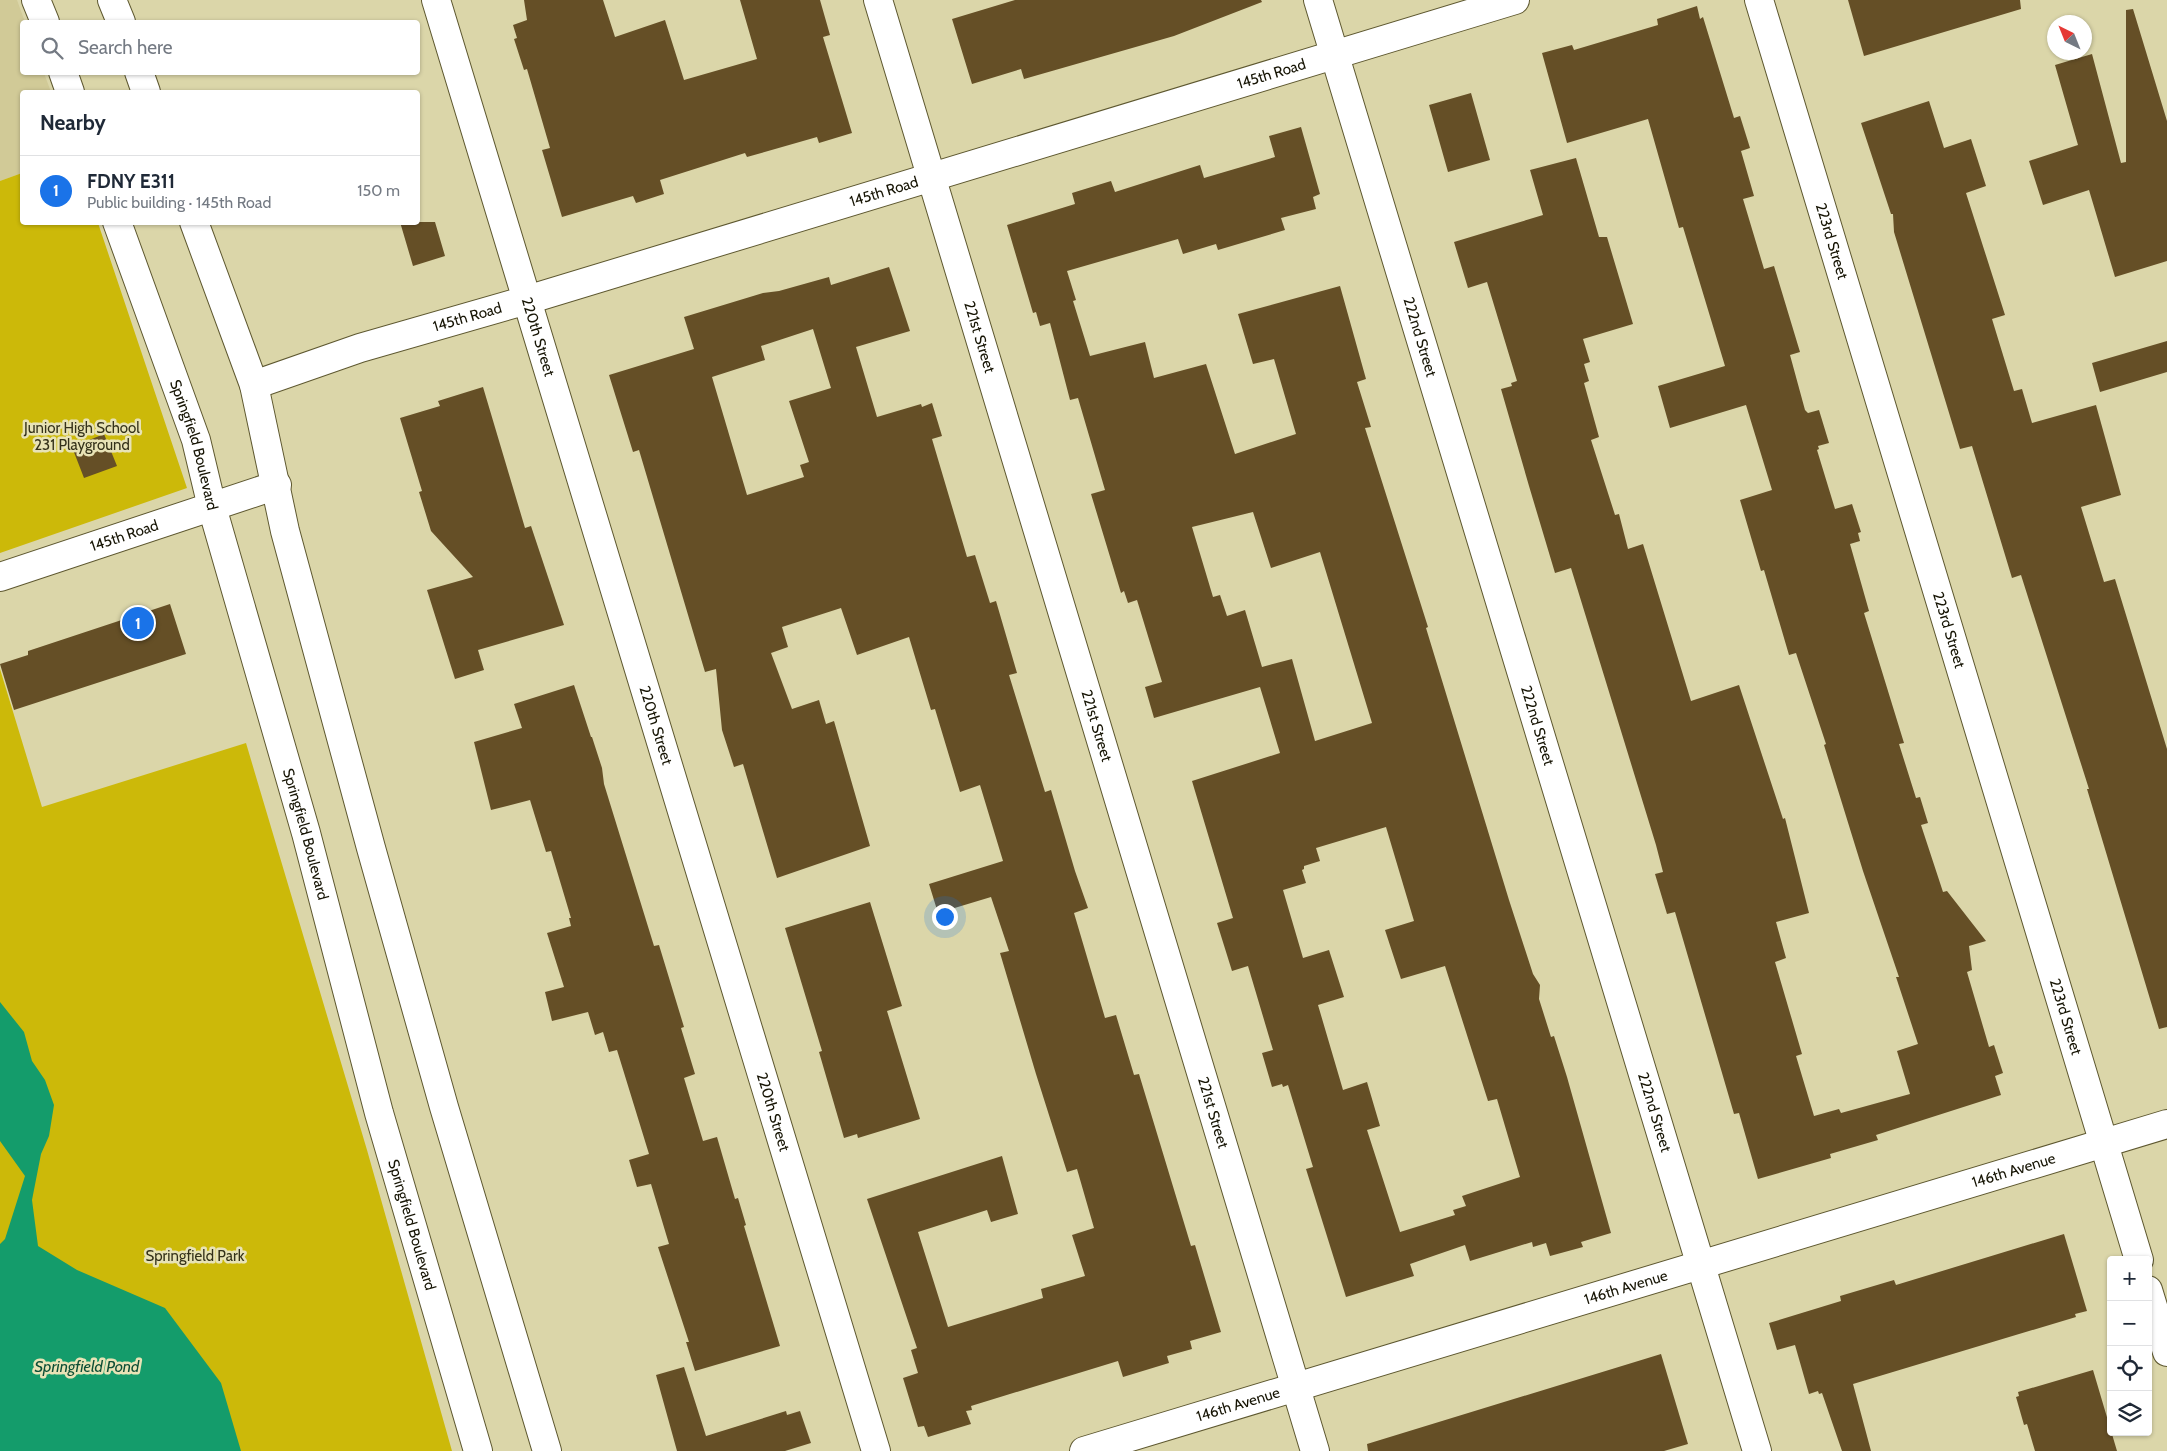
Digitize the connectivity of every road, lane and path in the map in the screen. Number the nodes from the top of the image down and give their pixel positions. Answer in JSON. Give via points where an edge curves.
{"nodes":[{"id":1,"x":36,"y":0,"type":"edge"},
{"id":2,"x":112,"y":0,"type":"edge"},
{"id":3,"x":436,"y":0,"type":"edge"},
{"id":4,"x":878,"y":0,"type":"edge"},
{"id":5,"x":1318,"y":0,"type":"edge"},
{"id":6,"x":1515,"y":0,"type":"edge"},
{"id":7,"x":1759,"y":0,"type":"edge"},
{"id":8,"x":43,"y":20,"type":"edge"},
{"id":9,"x":120,"y":20,"type":"edge"},
{"id":10,"x":1334,"y":55,"type":"junction"},
{"id":11,"x":64,"y":75,"type":"edge"},
{"id":12,"x":140,"y":75,"type":"edge"},
{"id":13,"x":69,"y":90,"type":"edge"},
{"id":14,"x":145,"y":90,"type":"edge"},
{"id":15,"x":931,"y":177,"type":"junction"},
{"id":16,"x":118,"y":225,"type":"edge"},
{"id":17,"x":195,"y":225,"type":"edge"},
{"id":18,"x":527,"y":300,"type":"junction"},
{"id":19,"x":254,"y":385,"type":"junction"},
{"id":20,"x":277,"y":485,"type":"junction"},
{"id":21,"x":212,"y":507,"type":"junction"},
{"id":22,"x":0,"y":577,"type":"edge"},
{"id":23,"x":2167,"y":1124,"type":"edge"},
{"id":24,"x":2103,"y":1143,"type":"junction"},
{"id":25,"x":2138,"y":1256,"type":"edge"},
{"id":26,"x":1701,"y":1266,"type":"junction"},
{"id":27,"x":2151,"y":1301,"type":"edge"},
{"id":28,"x":2167,"y":1352,"type":"edge"},
{"id":29,"x":1296,"y":1388,"type":"junction"},
{"id":30,"x":478,"y":1451,"type":"edge"},
{"id":31,"x":547,"y":1451,"type":"edge"},
{"id":32,"x":876,"y":1451,"type":"edge"},
{"id":33,"x":1084,"y":1451,"type":"edge"},
{"id":34,"x":1315,"y":1451,"type":"edge"},
{"id":35,"x":1757,"y":1451,"type":"edge"}],
"edges":[{"from":1,"to":8,"type":"street"},
{"from":2,"to":9,"type":"street"},
{"from":3,"to":18,"type":"street","name":"220th Street"},
{"from":4,"to":15,"type":"street","name":"221st Street"},
{"from":5,"to":10,"type":"street","name":"222nd Street"},
{"from":6,"to":10,"type":"street","name":"145th Road"},
{"from":7,"to":24,"type":"street","name":"223rd Street"},
{"from":10,"to":15,"type":"street","name":"145th Road"},
{"from":10,"to":26,"type":"street","name":"222nd Street"},
{"from":11,"to":13,"type":"street"},
{"from":12,"to":14,"type":"street"},
{"from":15,"to":18,"type":"street","name":"145th Road"},
{"from":15,"to":29,"type":"street","name":"221st Street"},
{"from":16,"to":21,"type":"street","name":"Springfield Boulevard","via":[[196,440]]},
{"from":17,"to":19,"type":"street"},
{"from":18,"to":19,"type":"street","name":"145th Road","via":[[360,348]]},
{"from":18,"to":32,"type":"street","name":"220th Street"},
{"from":19,"to":20,"type":"street"},
{"from":20,"to":21,"type":"street","name":"145th Road"},
{"from":20,"to":31,"type":"street","via":[[285,531],[374,857],[444,1107]]},
{"from":21,"to":22,"type":"street","name":"145th Road"},
{"from":21,"to":30,"type":"street","name":"Springfield Boulevard","via":[[306,833],[379,1113]]},
{"from":23,"to":24,"type":"street","name":"146th Avenue"},
{"from":24,"to":25,"type":"street","name":"223rd Street"},
{"from":24,"to":26,"type":"street","name":"146th Avenue"},
{"from":26,"to":29,"type":"street","name":"146th Avenue"},
{"from":26,"to":35,"type":"street","name":"222nd Street"},
{"from":27,"to":28,"type":"street"},
{"from":29,"to":33,"type":"street","name":"146th Avenue"},
{"from":29,"to":34,"type":"street","name":"221st Street"}]}
